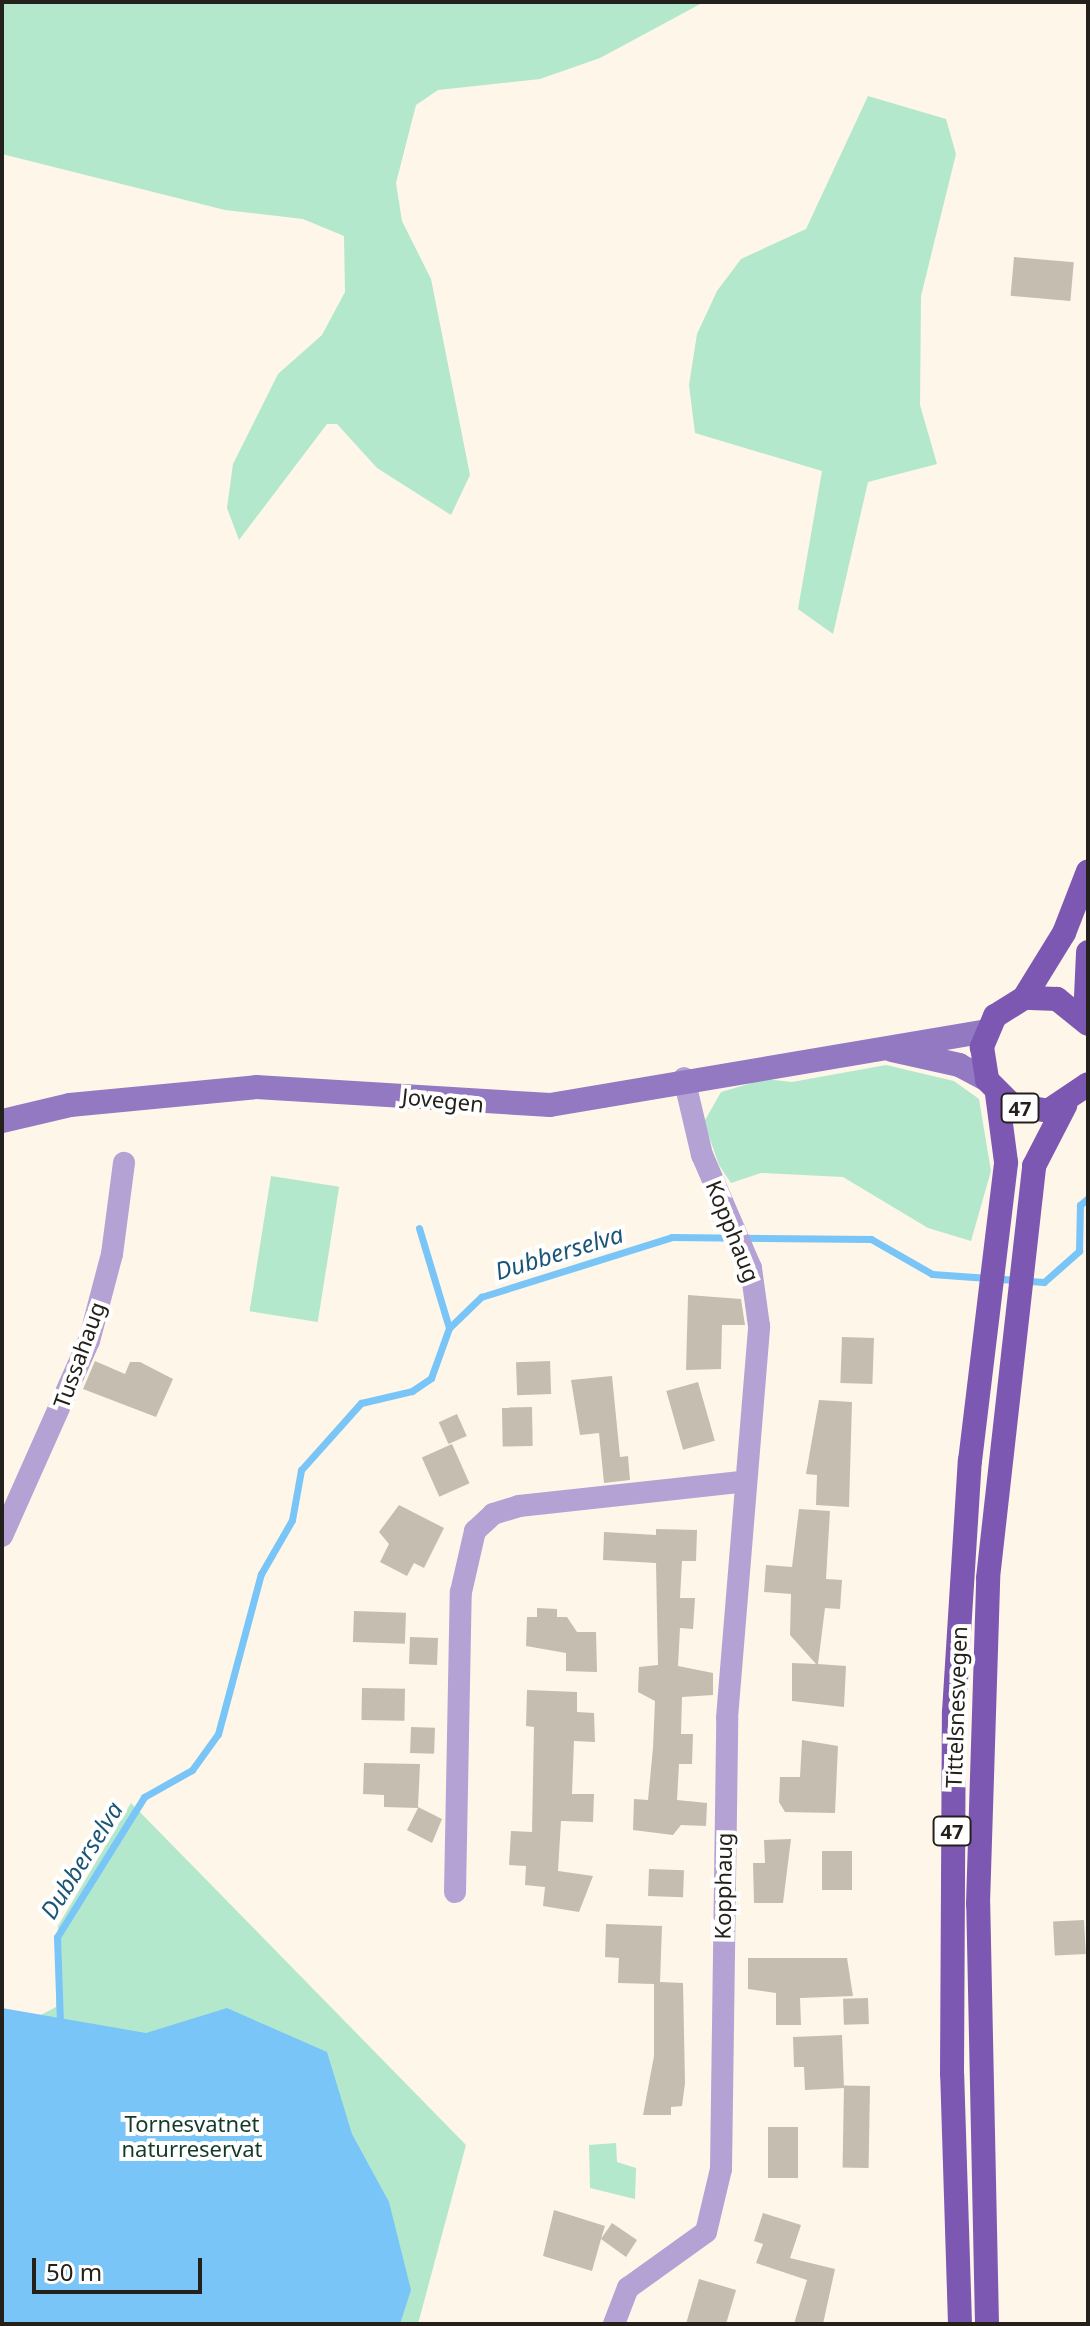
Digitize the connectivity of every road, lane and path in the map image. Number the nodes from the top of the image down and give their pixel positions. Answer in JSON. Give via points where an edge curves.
{"nodes":[{"id":1,"x":1088,"y":871,"type":"edge"},
{"id":2,"x":1088,"y":952,"type":"edge"},
{"id":3,"x":1024,"y":998,"type":"junction"},
{"id":4,"x":1086,"y":1022,"type":"edge"},
{"id":5,"x":986,"y":1031,"type":"junction"},
{"id":6,"x":882,"y":1048,"type":"junction"},
{"id":7,"x":684,"y":1078,"type":"junction"},
{"id":8,"x":992,"y":1087,"type":"junction"},
{"id":9,"x":1080,"y":1094,"type":"edge"},
{"id":10,"x":2,"y":1121,"type":"edge"},
{"id":11,"x":124,"y":1163,"type":"dead end"},
{"id":12,"x":741,"y":1482,"type":"junction"},
{"id":13,"x":2,"y":1536,"type":"edge"},
{"id":14,"x":455,"y":1892,"type":"dead end"},
{"id":15,"x":614,"y":2324,"type":"edge"},
{"id":16,"x":960,"y":2324,"type":"edge"},
{"id":17,"x":987,"y":2324,"type":"edge"}],
"edges":[{"from":1,"to":3,"type":"main road","via":[[1064,933]]},
{"from":2,"to":4,"type":"main road"},
{"from":3,"to":4,"type":"main road","via":[[1057,999]]},
{"from":3,"to":5,"type":"main road"},
{"from":5,"to":6,"type":"street","name":"Jovegen"},
{"from":5,"to":8,"type":"main road","number":"47"},
{"from":6,"to":7,"type":"street","name":"Jovegen"},
{"from":6,"to":8,"type":"street","name":"Jovegen","via":[[959,1065]]},
{"from":7,"to":10,"type":"street","name":"Jovegen","via":[[550,1105],[256,1087],[85,1103]]},
{"from":7,"to":12,"type":"street","name":"Kopphaug","via":[[702,1155],[756,1287],[759,1326]]},
{"from":8,"to":9,"type":"main road","number":"47","via":[[1029,1111]]},
{"from":8,"to":16,"type":"main road","name":"Tittelsnesvegen","number":"47","via":[[1006,1134],[983,1338],[954,1712],[952,2059]]},
{"from":9,"to":17,"type":"main road","name":"Tittelsnesvegen","number":"47","via":[[1034,1166],[1009,1341],[981,1713],[979,2058]]},
{"from":11,"to":13,"type":"street","name":"Tussahaug","via":[[112,1254],[89,1341]]},
{"from":12,"to":14,"type":"street","via":[[519,1506],[475,1531],[461,1592]]},
{"from":12,"to":15,"type":"street","name":"Kopphaug","via":[[727,1718],[719,2190],[706,2232],[628,2288]]}]}
